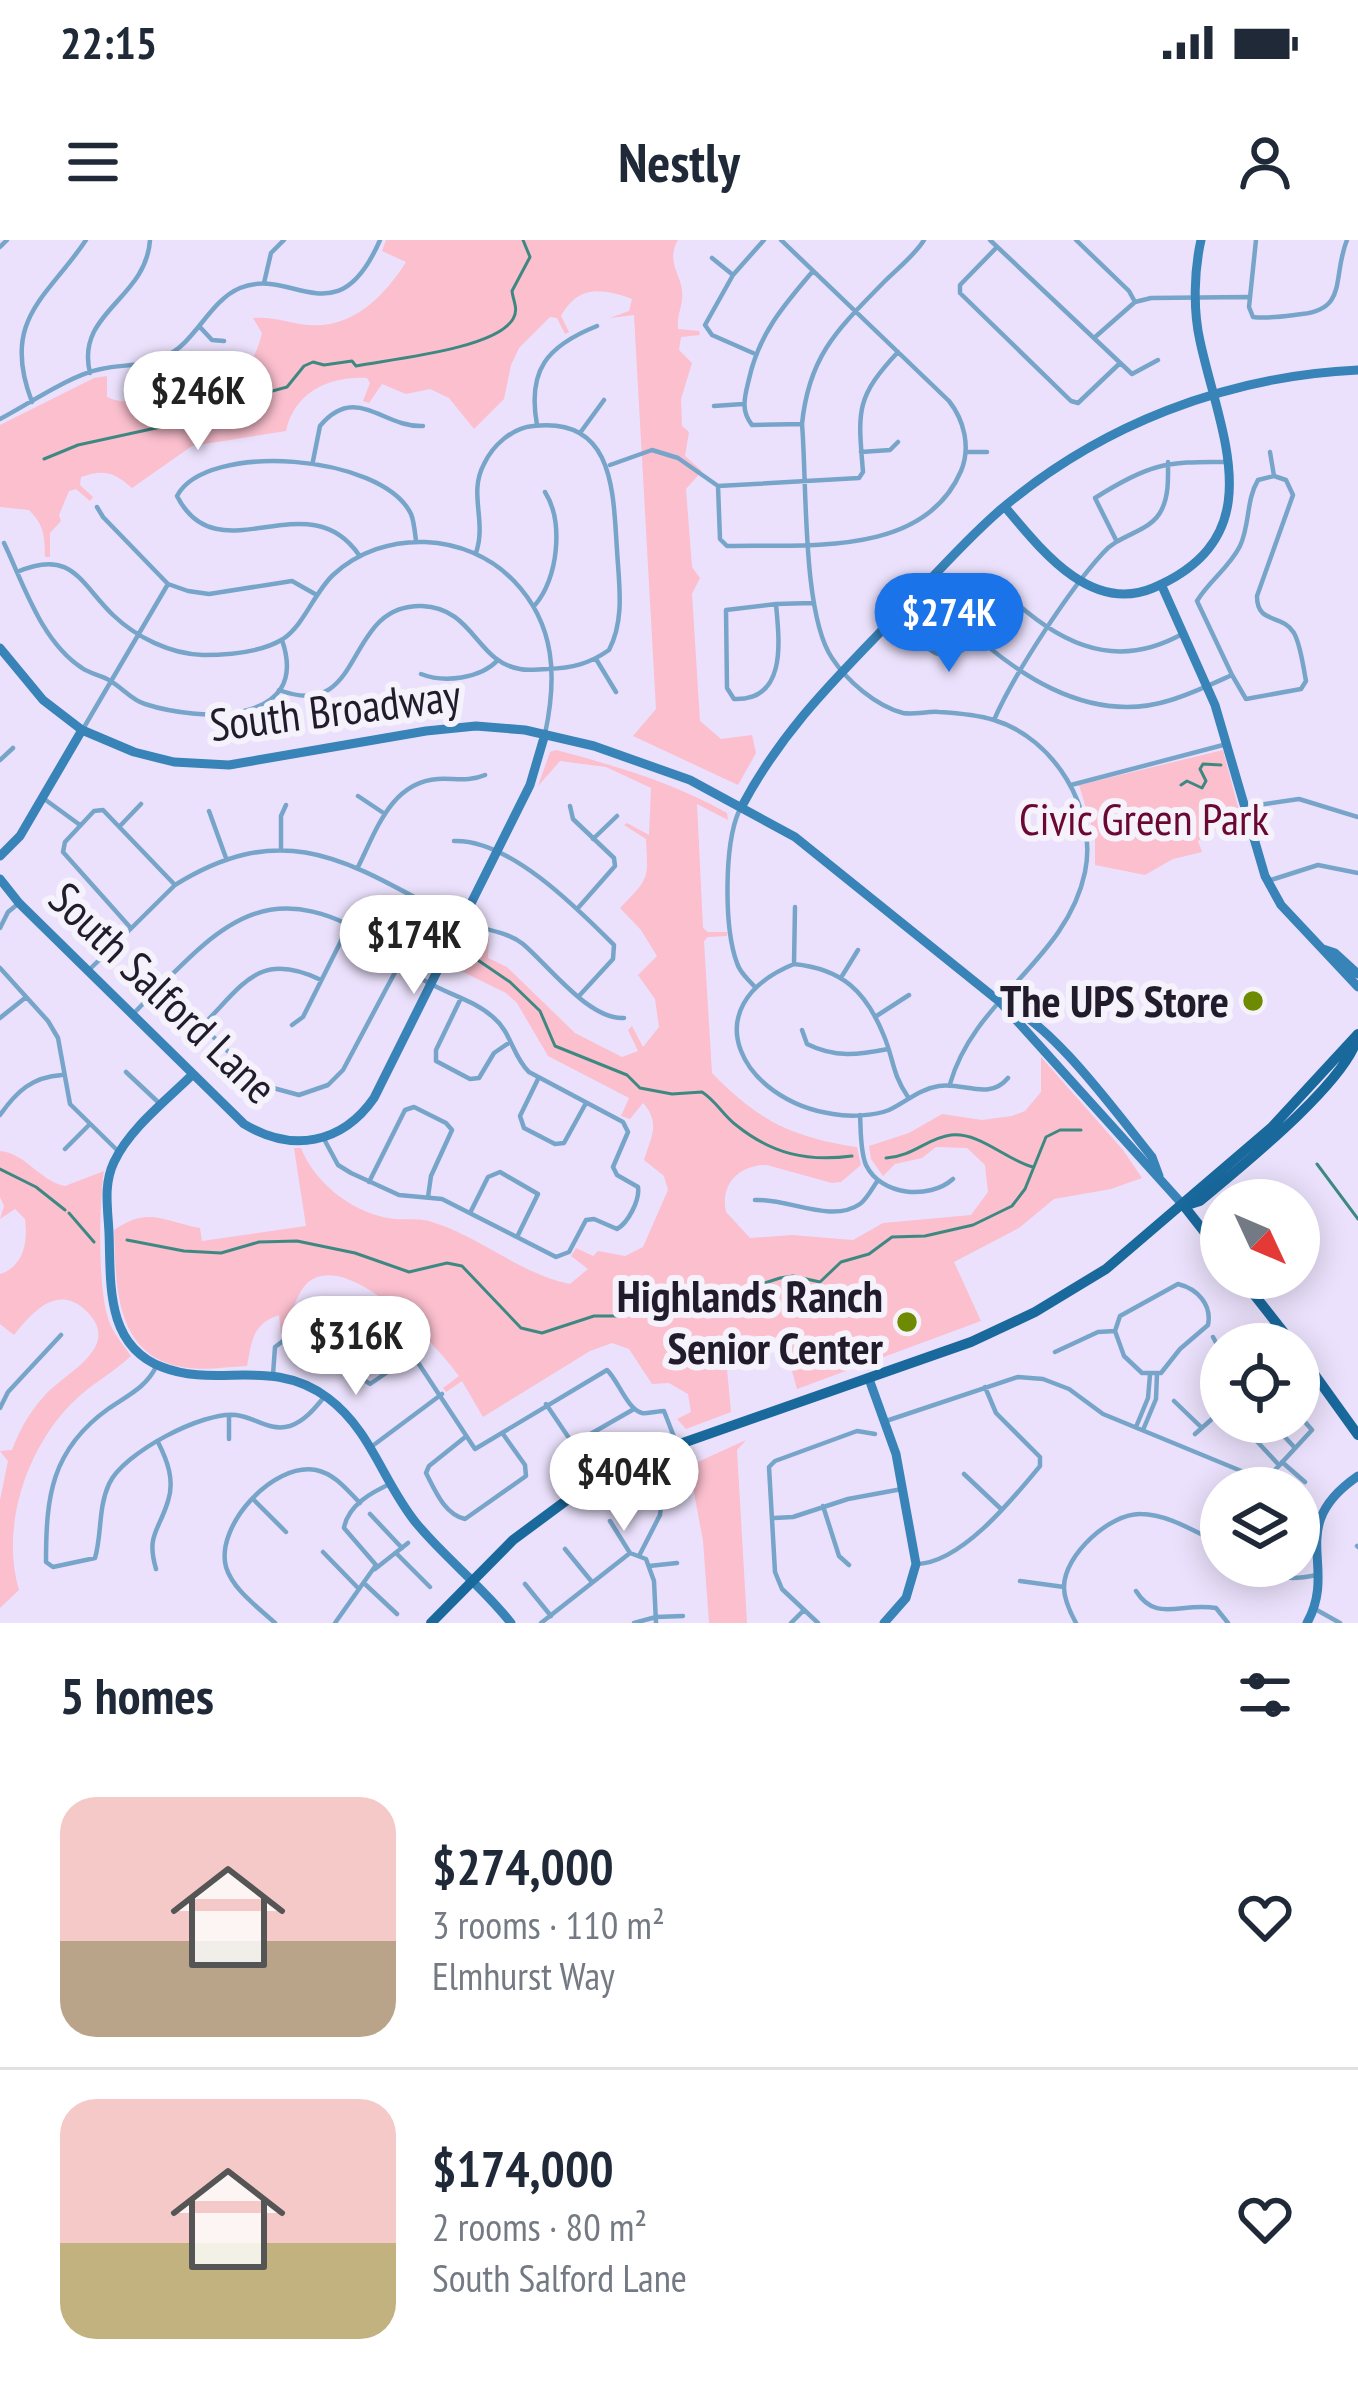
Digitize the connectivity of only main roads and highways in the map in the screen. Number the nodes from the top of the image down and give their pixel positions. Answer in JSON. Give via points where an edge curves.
{"nodes":[{"id":1,"x":1358,"y":1035,"type":"edge"},
{"id":2,"x":1184,"y":1206,"type":"junction"},
{"id":3,"x":1200,"y":1226,"type":"edge"},
{"id":4,"x":1258,"y":1299,"type":"edge"},
{"id":5,"x":1276,"y":1323,"type":"edge"},
{"id":6,"x":1320,"y":1382,"type":"edge"},
{"id":7,"x":1358,"y":1435,"type":"edge"},
{"id":8,"x":431,"y":1623,"type":"edge"}],
"edges":[{"from":1,"to":2,"type":"main road"},
{"from":2,"to":3,"type":"main road","name":"South Broadway"},
{"from":2,"to":8,"type":"main road","via":[[1106,1269],[1035,1312],[971,1342],[677,1444],[567,1500],[513,1540]]},
{"from":4,"to":5,"type":"main road"},
{"from":6,"to":7,"type":"main road"}]}
